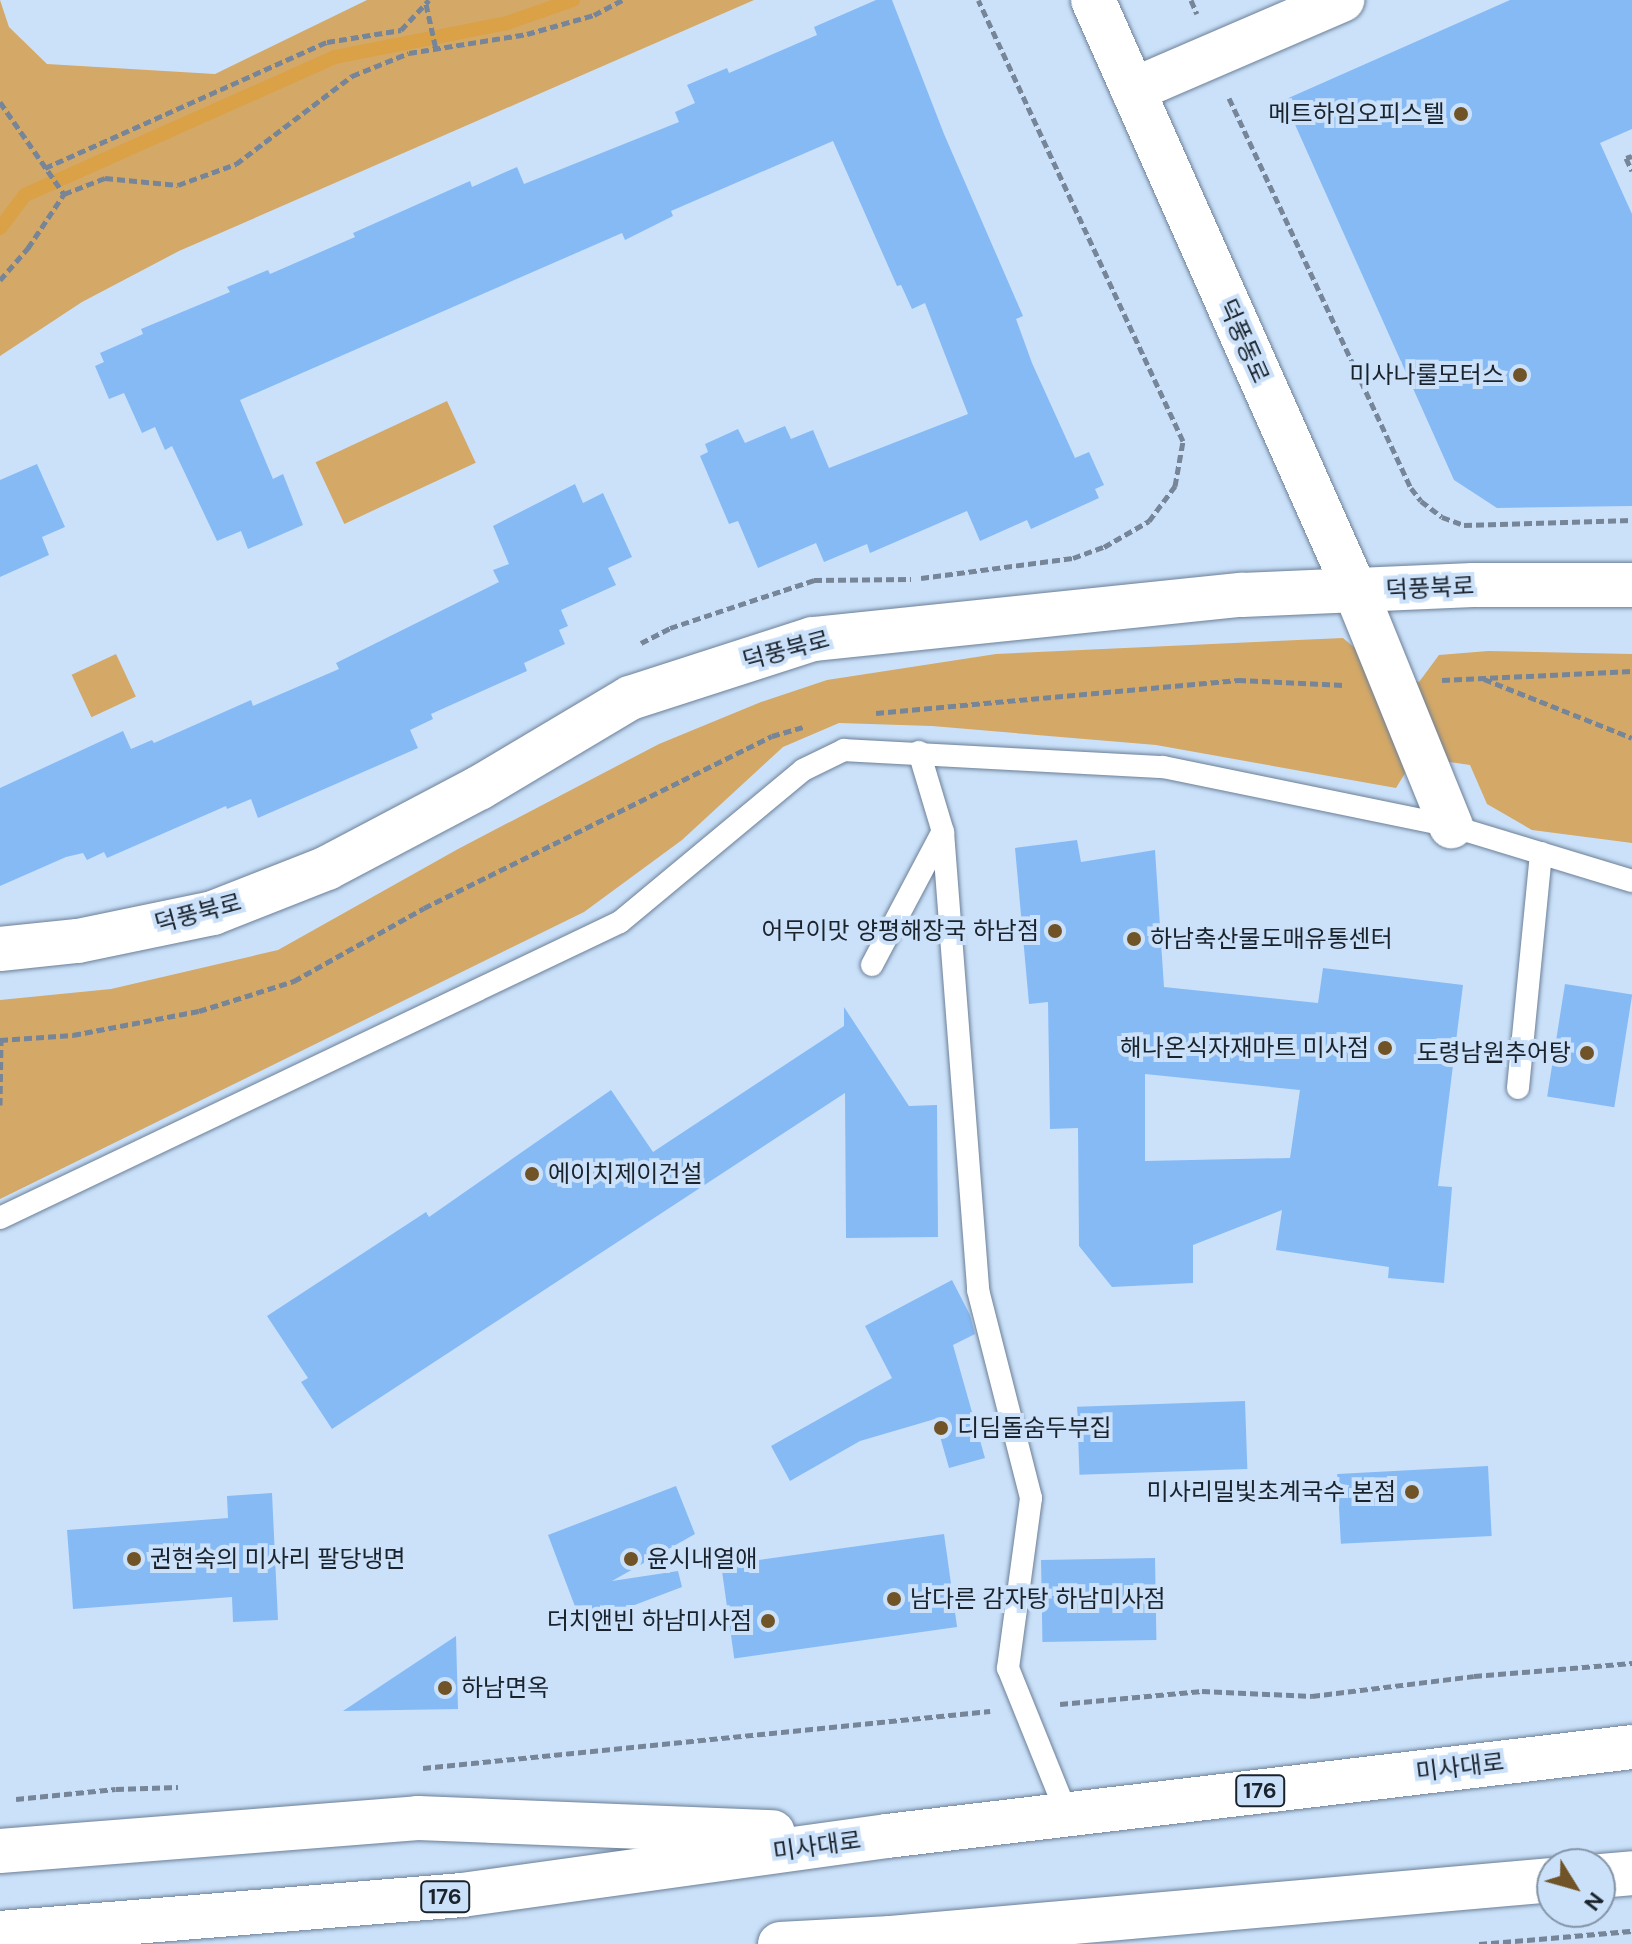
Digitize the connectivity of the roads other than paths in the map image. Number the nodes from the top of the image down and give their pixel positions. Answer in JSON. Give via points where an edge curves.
{"nodes":[{"id":1,"x":1093,"y":0,"type":"edge"},
{"id":2,"x":1342,"y":0,"type":"edge"},
{"id":3,"x":1133,"y":90,"type":"junction"},
{"id":4,"x":1632,"y":585,"type":"edge"},
{"id":5,"x":1356,"y":592,"type":"junction"},
{"id":6,"x":919,"y":752,"type":"junction"},
{"id":7,"x":1451,"y":826,"type":"junction"},
{"id":8,"x":943,"y":832,"type":"junction"},
{"id":9,"x":1541,"y":853,"type":"junction"},
{"id":10,"x":1632,"y":881,"type":"edge"},
{"id":11,"x":0,"y":949,"type":"edge"},
{"id":12,"x":872,"y":965,"type":"dead end"},
{"id":13,"x":1518,"y":1088,"type":"dead end"},
{"id":14,"x":0,"y":1218,"type":"edge"},
{"id":15,"x":1632,"y":1747,"type":"edge"},
{"id":16,"x":1067,"y":1814,"type":"junction"},
{"id":17,"x":887,"y":1836,"type":"junction"},
{"id":18,"x":0,"y":1851,"type":"edge"},
{"id":19,"x":1536,"y":1881,"type":"edge"},
{"id":20,"x":0,"y":1933,"type":"edge"},
{"id":21,"x":877,"y":1941,"type":"edge"},
{"id":22,"x":780,"y":1944,"type":"edge"}],
"edges":[{"from":1,"to":3,"type":"main road","name":"덕풍동로"},
{"from":2,"to":3,"type":"main road"},
{"from":3,"to":5,"type":"main road","name":"덕풍동로"},
{"from":4,"to":5,"type":"main road","name":"덕풍북로","via":[[1473,585]]},
{"from":5,"to":7,"type":"main road","name":"덕풍동로"},
{"from":5,"to":11,"type":"main road","name":"덕풍북로","via":[[1242,595],[813,639],[630,698],[479,788],[327,868],[213,913],[78,941]]},
{"from":6,"to":7,"type":"lane","via":[[1163,767]]},
{"from":6,"to":8,"type":"lane"},
{"from":6,"to":14,"type":"lane","via":[[844,750],[803,770],[620,922]]},
{"from":7,"to":9,"type":"lane"},
{"from":8,"to":12,"type":"lane"},
{"from":8,"to":16,"type":"lane","via":[[978,1290],[1031,1498],[1008,1668]]},
{"from":9,"to":10,"type":"lane"},
{"from":9,"to":13,"type":"lane"},
{"from":15,"to":16,"type":"main road","name":"미사대로","number":"176"},
{"from":16,"to":17,"type":"main road","name":"미사대로","number":"176"},
{"from":17,"to":18,"type":"main road","via":[[418,1818]]},
{"from":17,"to":20,"type":"main road","name":"미사대로","number":"176","via":[[462,1895]]},
{"from":19,"to":21,"type":"main road"},
{"from":21,"to":22,"type":"main road"}]}
